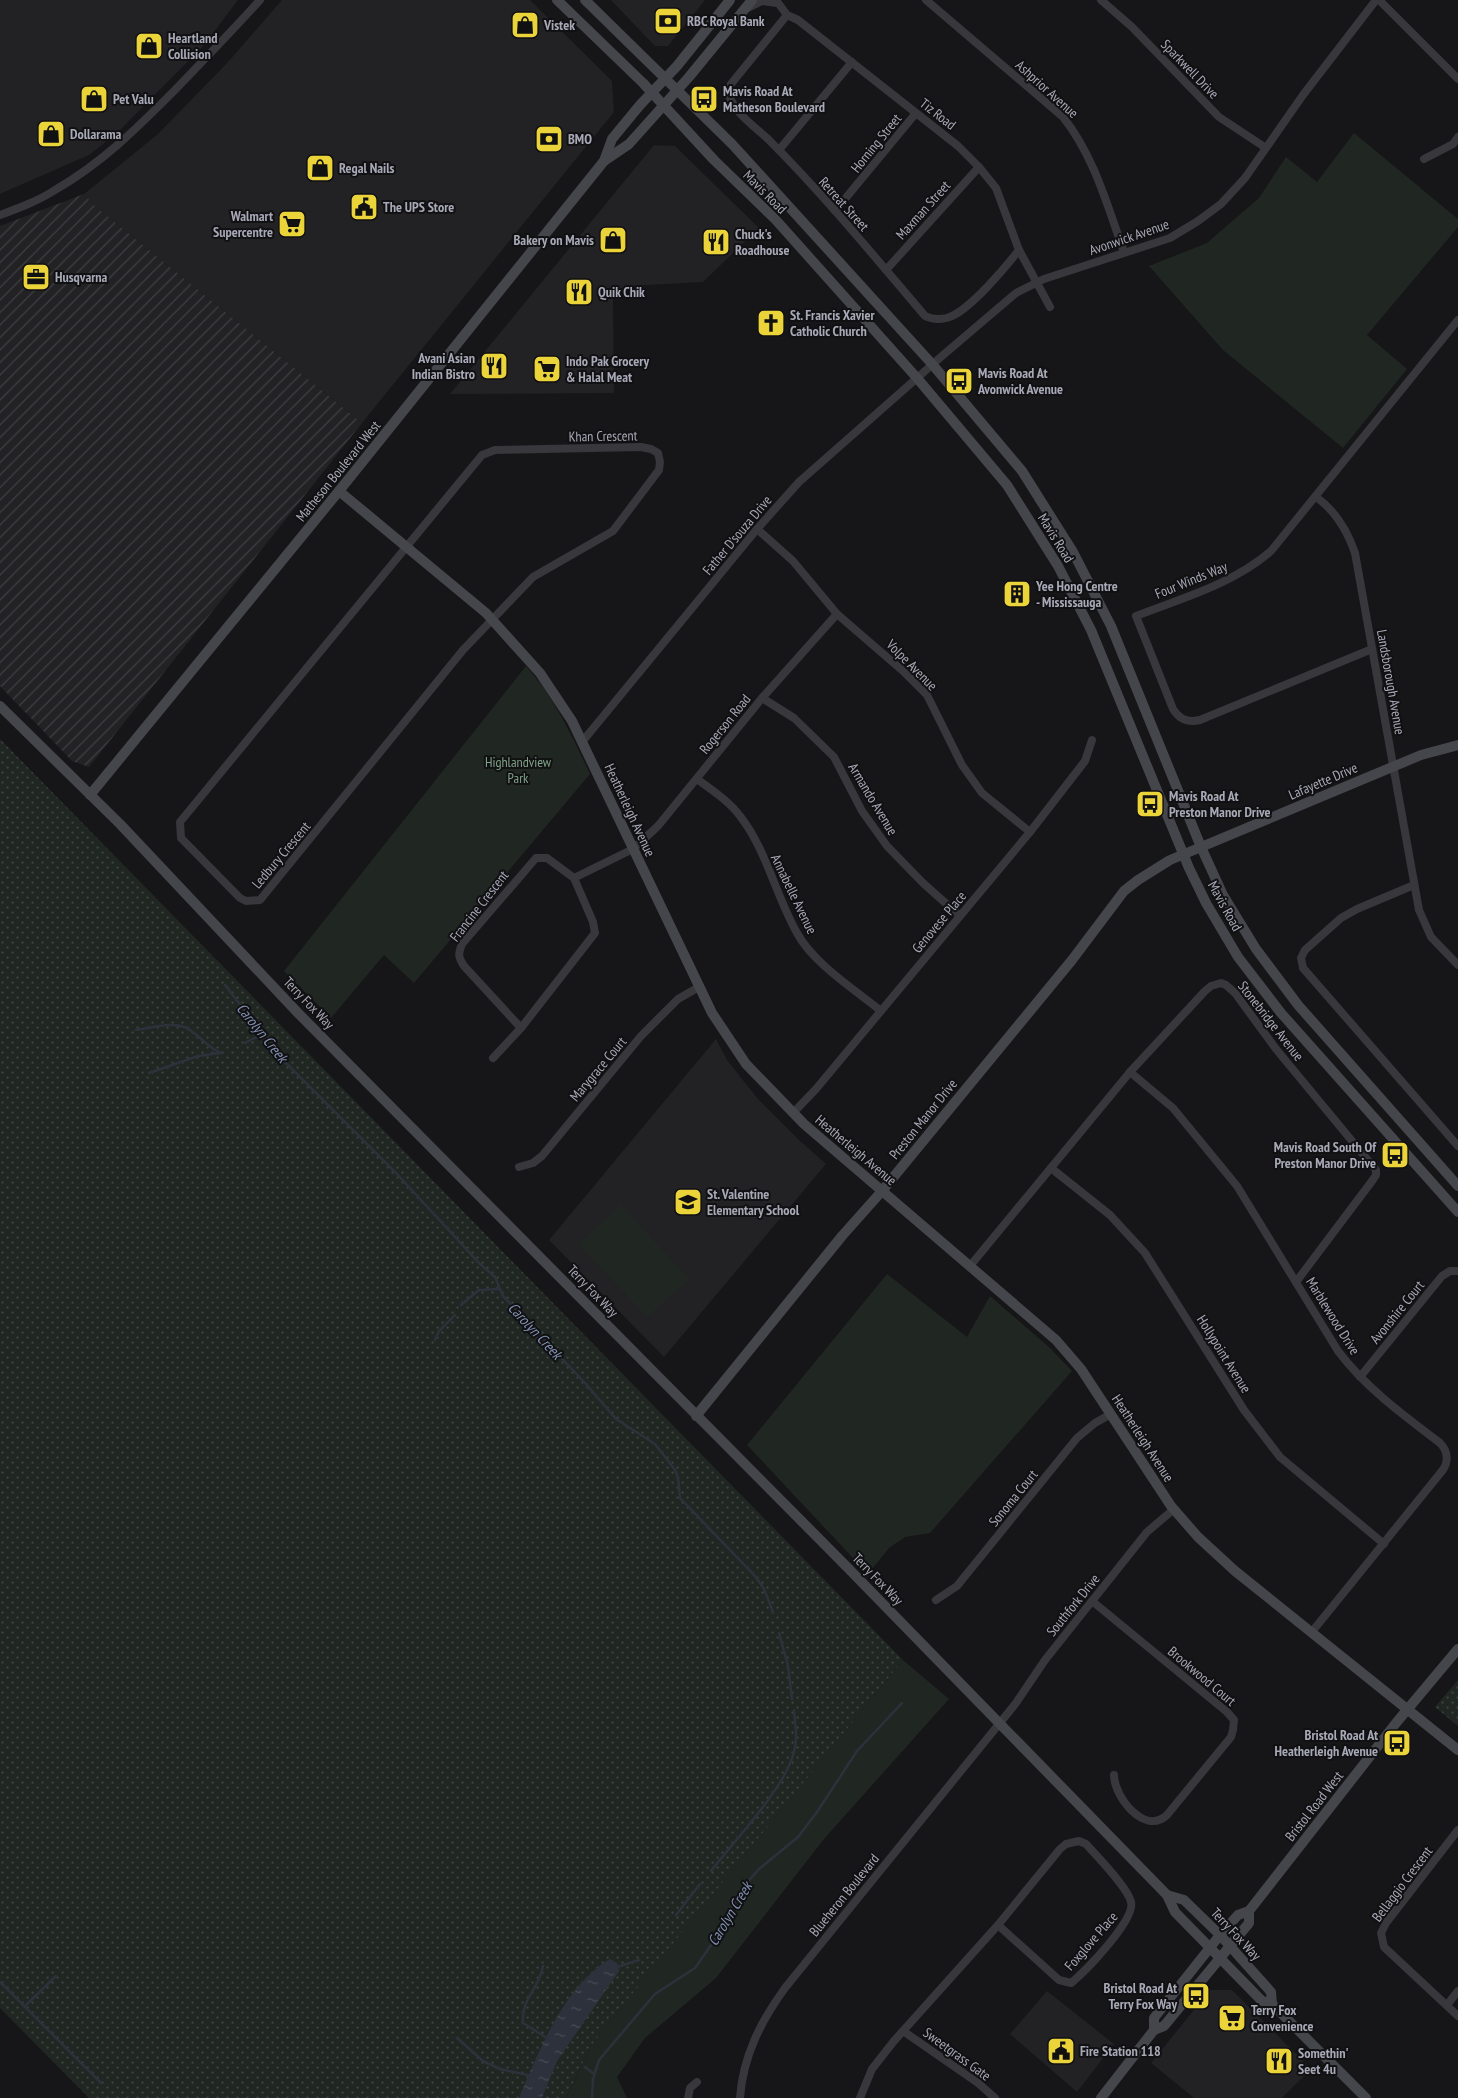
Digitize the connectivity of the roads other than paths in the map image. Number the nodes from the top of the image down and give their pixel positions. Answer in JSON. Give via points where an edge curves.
{"nodes":[{"id":1,"x":260,"y":0,"type":"edge"},
{"id":2,"x":557,"y":0,"type":"edge"},
{"id":3,"x":585,"y":0,"type":"edge"},
{"id":4,"x":730,"y":0,"type":"edge"},
{"id":5,"x":752,"y":0,"type":"edge"},
{"id":6,"x":926,"y":0,"type":"edge"},
{"id":7,"x":1101,"y":0,"type":"edge"},
{"id":8,"x":1377,"y":0,"type":"edge"},
{"id":9,"x":776,"y":2,"type":"edge"},
{"id":10,"x":744,"y":11,"type":"junction"},
{"id":11,"x":787,"y":15,"type":"junction"},
{"id":12,"x":852,"y":62,"type":"junction"},
{"id":13,"x":665,"y":79,"type":"junction"},
{"id":14,"x":1458,"y":79,"type":"edge"},
{"id":15,"x":678,"y":90,"type":"junction"},
{"id":16,"x":652,"y":93,"type":"junction"},
{"id":17,"x":663,"y":106,"type":"junction"},
{"id":18,"x":916,"y":113,"type":"junction"},
{"id":19,"x":1458,"y":137,"type":"edge"},
{"id":20,"x":1266,"y":148,"type":"junction"},
{"id":21,"x":779,"y":150,"type":"junction"},
{"id":22,"x":1424,"y":159,"type":"dead end"},
{"id":23,"x":604,"y":161,"type":"junction"},
{"id":24,"x":979,"y":167,"type":"junction"},
{"id":25,"x":835,"y":211,"type":"junction"},
{"id":26,"x":0,"y":215,"type":"edge"},
{"id":27,"x":1019,"y":250,"type":"junction"},
{"id":28,"x":1124,"y":252,"type":"junction"},
{"id":29,"x":886,"y":270,"type":"junction"},
{"id":30,"x":1037,"y":283,"type":"junction"},
{"id":31,"x":1050,"y":307,"type":"dead end"},
{"id":32,"x":1458,"y":320,"type":"edge"},
{"id":33,"x":932,"y":364,"type":"junction"},
{"id":34,"x":917,"y":378,"type":"junction"},
{"id":35,"x":339,"y":491,"type":"junction"},
{"id":36,"x":1316,"y":497,"type":"junction"},
{"id":37,"x":757,"y":529,"type":"junction"},
{"id":38,"x":406,"y":547,"type":"junction"},
{"id":39,"x":836,"y":614,"type":"junction"},
{"id":40,"x":491,"y":619,"type":"junction"},
{"id":41,"x":1372,"y":649,"type":"junction"},
{"id":42,"x":762,"y":698,"type":"junction"},
{"id":43,"x":0,"y":706,"type":"edge"},
{"id":44,"x":1092,"y":740,"type":"dead end"},
{"id":45,"x":582,"y":742,"type":"junction"},
{"id":46,"x":1458,"y":745,"type":"edge"},
{"id":47,"x":1394,"y":767,"type":"junction"},
{"id":48,"x":697,"y":779,"type":"junction"},
{"id":49,"x":90,"y":795,"type":"junction"},
{"id":50,"x":1030,"y":832,"type":"junction"},
{"id":51,"x":1200,"y":847,"type":"junction"},
{"id":52,"x":633,"y":849,"type":"junction"},
{"id":53,"x":1183,"y":854,"type":"junction"},
{"id":54,"x":574,"y":878,"type":"junction"},
{"id":55,"x":1414,"y":885,"type":"junction"},
{"id":56,"x":960,"y":916,"type":"junction"},
{"id":57,"x":1458,"y":965,"type":"edge"},
{"id":58,"x":700,"y":987,"type":"junction"},
{"id":59,"x":881,"y":1011,"type":"junction"},
{"id":60,"x":521,"y":1028,"type":"junction"},
{"id":61,"x":493,"y":1058,"type":"dead end"},
{"id":62,"x":1130,"y":1072,"type":"junction"},
{"id":63,"x":793,"y":1113,"type":"junction"},
{"id":64,"x":1458,"y":1146,"type":"edge"},
{"id":65,"x":519,"y":1167,"type":"dead end"},
{"id":66,"x":1051,"y":1168,"type":"junction"},
{"id":67,"x":1458,"y":1186,"type":"edge"},
{"id":68,"x":882,"y":1191,"type":"junction"},
{"id":69,"x":1458,"y":1212,"type":"edge"},
{"id":70,"x":970,"y":1266,"type":"junction"},
{"id":71,"x":1458,"y":1271,"type":"edge"},
{"id":72,"x":1296,"y":1282,"type":"junction"},
{"id":73,"x":1360,"y":1378,"type":"junction"},
{"id":74,"x":1111,"y":1414,"type":"junction"},
{"id":75,"x":696,"y":1416,"type":"junction"},
{"id":76,"x":1174,"y":1509,"type":"junction"},
{"id":77,"x":1384,"y":1544,"type":"junction"},
{"id":78,"x":936,"y":1600,"type":"dead end"},
{"id":79,"x":1092,"y":1601,"type":"junction"},
{"id":80,"x":1312,"y":1633,"type":"junction"},
{"id":81,"x":1458,"y":1648,"type":"edge"},
{"id":82,"x":1407,"y":1710,"type":"junction"},
{"id":83,"x":999,"y":1723,"type":"junction"},
{"id":84,"x":1458,"y":1750,"type":"edge"},
{"id":85,"x":1114,"y":1774,"type":"dead end"},
{"id":86,"x":1458,"y":1830,"type":"edge"},
{"id":87,"x":1167,"y":1895,"type":"junction"},
{"id":88,"x":1249,"y":1911,"type":"junction"},
{"id":89,"x":998,"y":1925,"type":"junction"},
{"id":90,"x":1220,"y":1935,"type":"junction"},
{"id":91,"x":1230,"y":1946,"type":"junction"},
{"id":92,"x":1210,"y":1948,"type":"junction"},
{"id":93,"x":1220,"y":1958,"type":"junction"},
{"id":94,"x":1458,"y":1990,"type":"edge"},
{"id":95,"x":1272,"y":2004,"type":"junction"},
{"id":96,"x":1447,"y":2005,"type":"junction"},
{"id":97,"x":1458,"y":2016,"type":"edge"},
{"id":98,"x":902,"y":2030,"type":"junction"},
{"id":99,"x":1154,"y":2030,"type":"junction"},
{"id":100,"x":697,"y":2082,"type":"dead end"},
{"id":101,"x":688,"y":2098,"type":"edge"},
{"id":102,"x":740,"y":2098,"type":"edge"},
{"id":103,"x":860,"y":2098,"type":"edge"},
{"id":104,"x":995,"y":2098,"type":"edge"},
{"id":105,"x":1101,"y":2098,"type":"edge"},
{"id":106,"x":1366,"y":2098,"type":"edge"}],
"edges":[{"from":1,"to":26,"type":"street","via":[[124,142],[57,190]]},
{"from":2,"to":16,"type":"street","name":"Mavis Road"},
{"from":3,"to":13,"type":"street","name":"Mavis Road"},
{"from":4,"to":13,"type":"street","name":"Matheson Boulevard West"},
{"from":5,"to":10,"type":"street","name":"Matheson Boulevard West"},
{"from":6,"to":28,"type":"street","name":"Ashprior Avenue","via":[[1062,117],[1077,135],[1095,169]]},
{"from":7,"to":20,"type":"street","name":"Sparkwell Drive","via":[[1219,117]]},
{"from":8,"to":14,"type":"street"},
{"from":8,"to":20,"type":"street","name":"Avonwick Avenue"},
{"from":9,"to":10,"type":"street","name":"Tiz Road","via":[[762,1]]},
{"from":9,"to":11,"type":"street","name":"Tiz Road"},
{"from":10,"to":15,"type":"street","name":"Matheson Boulevard West"},
{"from":11,"to":12,"type":"street","name":"Tiz Road"},
{"from":11,"to":21,"type":"street","name":"Retreat Street","via":[[728,90],[732,105]]},
{"from":12,"to":18,"type":"street","name":"Tiz Road"},
{"from":12,"to":21,"type":"street"},
{"from":13,"to":15,"type":"street","name":"Mavis Road"},
{"from":13,"to":16,"type":"street","name":"Matheson Boulevard West"},
{"from":15,"to":17,"type":"street","name":"Matheson Boulevard West"},
{"from":15,"to":33,"type":"street","name":"Mavis Road","via":[[732,144]]},
{"from":16,"to":17,"type":"street","name":"Mavis Road"},
{"from":16,"to":23,"type":"street","name":"Matheson Boulevard West","via":[[612,139]]},
{"from":17,"to":23,"type":"street","name":"Matheson Boulevard West","via":[[629,144]]},
{"from":17,"to":34,"type":"street","name":"Mavis Road","via":[[775,219]]},
{"from":18,"to":24,"type":"street","name":"Tiz Road"},
{"from":18,"to":25,"type":"street","name":"Horning Street"},
{"from":19,"to":22,"type":"street","via":[[1453,144]]},
{"from":20,"to":28,"type":"street","name":"Avonwick Avenue","via":[[1227,198],[1198,221],[1170,238]]},
{"from":21,"to":25,"type":"street","name":"Retreat Street"},
{"from":23,"to":35,"type":"street","name":"Matheson Boulevard West"},
{"from":24,"to":27,"type":"street","name":"Tiz Road","via":[[996,188]]},
{"from":24,"to":29,"type":"street","name":"Maxman Street"},
{"from":25,"to":29,"type":"street","name":"Retreat Street"},
{"from":27,"to":29,"type":"street","name":"Retreat Street","via":[[995,279],[950,317],[932,319],[925,316]]},
{"from":27,"to":30,"type":"street","name":"Tiz Road"},
{"from":28,"to":30,"type":"street","name":"Avonwick Avenue"},
{"from":30,"to":31,"type":"street","name":"Tiz Road"},
{"from":30,"to":33,"type":"street","name":"Avonwick Avenue","via":[[1016,293]]},
{"from":32,"to":36,"type":"street","name":"Four Winds Way"},
{"from":33,"to":34,"type":"street","name":"Father D'souza Drive"},
{"from":33,"to":51,"type":"street","name":"Mavis Road","via":[[1022,472],[1073,552],[1111,626]]},
{"from":34,"to":37,"type":"street","name":"Father D'souza Drive","via":[[799,482]]},
{"from":34,"to":53,"type":"street","name":"Mavis Road","via":[[1007,485],[1058,566],[1091,630]]},
{"from":35,"to":38,"type":"street","name":"Heatherleigh Avenue"},
{"from":35,"to":49,"type":"street","name":"Matheson Boulevard West"},
{"from":36,"to":41,"type":"street","name":"Landsborough Avenue","via":[[1337,517],[1351,540]]},
{"from":36,"to":41,"type":"street","name":"Four Winds Way","via":[[1258,563],[1227,580],[1136,616],[1173,709],[1190,721],[1200,720]]},
{"from":37,"to":39,"type":"street","name":"Volpe Avenue","via":[[793,561]]},
{"from":37,"to":45,"type":"street","name":"Father D'souza Drive"},
{"from":38,"to":40,"type":"street","name":"Heatherleigh Avenue"},
{"from":38,"to":40,"type":"street","name":"Khan Crescent","via":[[477,460],[488,452],[640,447],[655,450],[660,462],[659,470],[617,527],[540,572]]},
{"from":38,"to":40,"type":"street","name":"Ledbury Crescent","via":[[180,822],[181,838],[240,898],[246,901],[262,899]]},
{"from":39,"to":42,"type":"street","name":"Rogerson Road"},
{"from":39,"to":50,"type":"street","name":"Volpe Avenue","via":[[904,671],[927,695],[962,764],[982,793]]},
{"from":40,"to":45,"type":"street","name":"Heatherleigh Avenue","via":[[540,673]]},
{"from":41,"to":47,"type":"street","name":"Landsborough Avenue"},
{"from":42,"to":48,"type":"street","name":"Rogerson Road"},
{"from":42,"to":56,"type":"street","name":"Armando Avenue","via":[[794,718],[834,757],[862,810],[887,846]]},
{"from":43,"to":49,"type":"street","name":"Terry Fox Way"},
{"from":44,"to":50,"type":"street","name":"Genovese Place","via":[[1085,761]]},
{"from":45,"to":52,"type":"street","name":"Heatherleigh Avenue"},
{"from":46,"to":47,"type":"street","name":"Lafayette Drive"},
{"from":47,"to":51,"type":"street","name":"Lafayette Drive"},
{"from":47,"to":55,"type":"street","name":"Landsborough Avenue"},
{"from":48,"to":52,"type":"street","name":"Rogerson Road","via":[[658,826]]},
{"from":48,"to":59,"type":"street","name":"Annabelle Avenue","via":[[740,815],[751,832],[797,933],[808,949]]},
{"from":49,"to":75,"type":"street","name":"Terry Fox Way","via":[[298,1013]]},
{"from":50,"to":56,"type":"street","name":"Genovese Place"},
{"from":51,"to":53,"type":"street","name":"Lafayette Drive"},
{"from":51,"to":67,"type":"street","name":"Mavis Road","via":[[1223,895],[1256,949],[1298,1005]]},
{"from":52,"to":54,"type":"street"},
{"from":52,"to":58,"type":"street","name":"Heatherleigh Avenue"},
{"from":53,"to":68,"type":"street","name":"Preston Manor Drive","via":[[1152,870],[1124,891],[1072,960]]},
{"from":53,"to":69,"type":"street","name":"Mavis Road","via":[[1206,903],[1238,958],[1281,1013]]},
{"from":54,"to":60,"type":"street","via":[[595,933]]},
{"from":54,"to":60,"type":"street","name":"Francine Crescent","via":[[547,858],[536,858],[458,952],[464,966]]},
{"from":55,"to":57,"type":"street","name":"Landsborough Avenue","via":[[1427,929]]},
{"from":55,"to":64,"type":"street","via":[[1341,918],[1305,950],[1302,963]]},
{"from":56,"to":59,"type":"street","name":"Genovese Place"},
{"from":58,"to":63,"type":"street","name":"Heatherleigh Avenue","via":[[712,1013],[746,1064]]},
{"from":58,"to":65,"type":"street","name":"Marygrace Court","via":[[678,1000],[641,1036],[542,1156]]},
{"from":59,"to":63,"type":"street","name":"Genovese Place"},
{"from":60,"to":61,"type":"street"},
{"from":62,"to":66,"type":"street","name":"Stonebridge Avenue"},
{"from":62,"to":72,"type":"street","name":"Marblewood Drive","via":[[1173,1108],[1223,1167]]},
{"from":62,"to":72,"type":"street","name":"Stonebridge Avenue","via":[[1205,991],[1221,983],[1235,993],[1276,1049],[1374,1166],[1376,1175],[1372,1181]]},
{"from":63,"to":68,"type":"street","name":"Heatherleigh Avenue"},
{"from":66,"to":70,"type":"street","name":"Stonebridge Avenue"},
{"from":66,"to":77,"type":"street","name":"Hollypoint Avenue","via":[[1110,1215],[1145,1253],[1244,1410],[1280,1457]]},
{"from":68,"to":70,"type":"street","name":"Heatherleigh Avenue"},
{"from":68,"to":75,"type":"street","name":"Preston Manor Drive"},
{"from":70,"to":74,"type":"street","name":"Heatherleigh Avenue","via":[[1056,1340],[1081,1369]]},
{"from":71,"to":73,"type":"street","name":"Avonshire Court","via":[[1442,1276]]},
{"from":72,"to":73,"type":"street","name":"Marblewood Drive","via":[[1338,1351]]},
{"from":73,"to":77,"type":"street","name":"Marblewood Drive","via":[[1440,1443],[1446,1453],[1445,1467]]},
{"from":74,"to":76,"type":"street","name":"Heatherleigh Avenue"},
{"from":74,"to":78,"type":"street","name":"Sonoma Court","via":[[1077,1438],[958,1586]]},
{"from":75,"to":83,"type":"street","name":"Terry Fox Way"},
{"from":76,"to":79,"type":"street","name":"Southfork Drive","via":[[1147,1532]]},
{"from":76,"to":80,"type":"street","name":"Heatherleigh Avenue","via":[[1222,1560]]},
{"from":77,"to":80,"type":"street","name":"Marblewood Drive"},
{"from":79,"to":83,"type":"street","name":"Southfork Drive"},
{"from":79,"to":85,"type":"street","name":"Brookwood Court","via":[[1234,1720],[1231,1737],[1161,1820],[1141,1818],[1119,1793]]},
{"from":80,"to":82,"type":"street","name":"Heatherleigh Avenue"},
{"from":81,"to":82,"type":"street","name":"Bristol Road West"},
{"from":82,"to":84,"type":"street","name":"Heatherleigh Avenue"},
{"from":82,"to":88,"type":"street","name":"Bristol Road West"},
{"from":83,"to":87,"type":"street","name":"Terry Fox Way"},
{"from":83,"to":102,"type":"street","name":"Blueheron Boulevard","via":[[766,2014],[748,2053]]},
{"from":86,"to":96,"type":"street","name":"Bellaggio Crescent","via":[[1381,1933],[1384,1947]]},
{"from":87,"to":90,"type":"street","name":"Terry Fox Way","via":[[1184,1900]]},
{"from":87,"to":92,"type":"street","name":"Terry Fox Way","via":[[1175,1912]]},
{"from":88,"to":90,"type":"street","name":"Bristol Road West","via":[[1238,1915]]},
{"from":88,"to":91,"type":"street","name":"Bristol Road West","via":[[1249,1923]]},
{"from":89,"to":89,"type":"street","name":"Foxglove Place","via":[[1060,1849],[1074,1842],[1086,1844],[1132,1902],[1127,1920],[1083,1974],[1071,1983],[1059,1980]]},
{"from":89,"to":98,"type":"street","name":"Foxglove Place"},
{"from":90,"to":91,"type":"street","name":"Terry Fox Way"},
{"from":90,"to":92,"type":"street","name":"Bristol Road West"},
{"from":91,"to":93,"type":"street","name":"Bristol Road West"},
{"from":91,"to":95,"type":"street","name":"Terry Fox Way","via":[[1271,1992]]},
{"from":92,"to":93,"type":"street","name":"Terry Fox Way"},
{"from":92,"to":99,"type":"street","name":"Bristol Road West","via":[[1154,2018]]},
{"from":93,"to":95,"type":"street","name":"Terry Fox Way","via":[[1262,2001]]},
{"from":93,"to":99,"type":"street","name":"Bristol Road West","via":[[1164,2026]]},
{"from":94,"to":96,"type":"street"},
{"from":95,"to":106,"type":"street","name":"Terry Fox Way"},
{"from":96,"to":97,"type":"street","name":"Bellaggio Crescent"},
{"from":98,"to":103,"type":"street","name":"Foxglove Place","via":[[872,2069]]},
{"from":98,"to":104,"type":"street","name":"Sweetgrass Gate"},
{"from":99,"to":105,"type":"street","name":"Bristol Road West"},
{"from":100,"to":101,"type":"street","via":[[690,2088]]}]}
